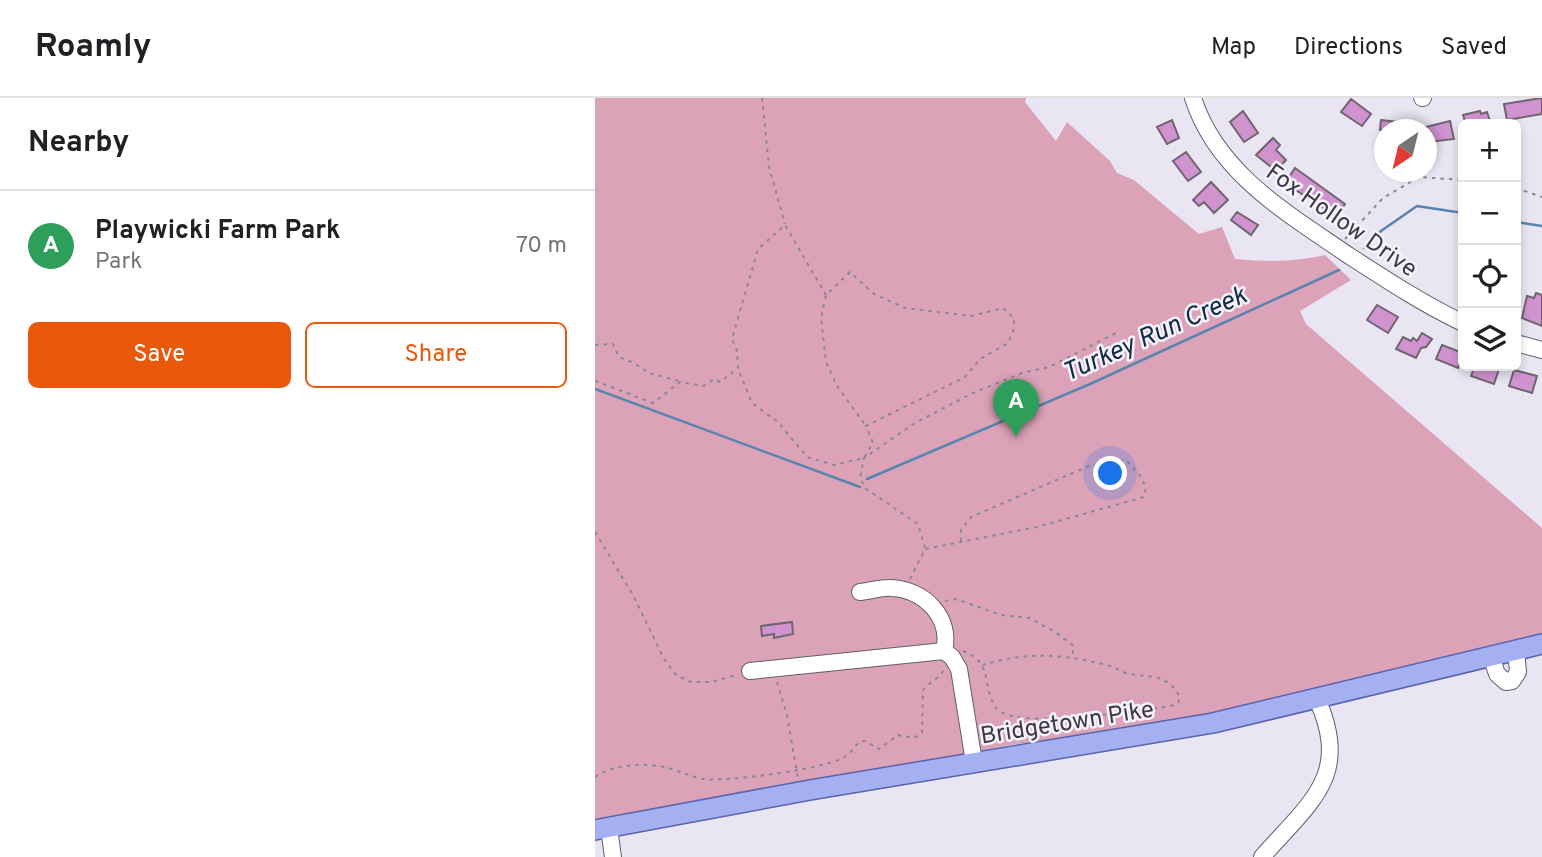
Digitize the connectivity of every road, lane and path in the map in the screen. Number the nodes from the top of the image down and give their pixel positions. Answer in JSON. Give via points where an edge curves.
{"nodes":[{"id":1,"x":762,"y":98,"type":"edge"},
{"id":2,"x":1193,"y":98,"type":"edge"},
{"id":3,"x":1458,"y":180,"type":"edge"},
{"id":4,"x":1521,"y":190,"type":"edge"},
{"id":5,"x":1542,"y":197,"type":"edge"},
{"id":6,"x":785,"y":225,"type":"junction"},
{"id":7,"x":1337,"y":247,"type":"junction"},
{"id":8,"x":826,"y":295,"type":"junction"},
{"id":9,"x":1458,"y":320,"type":"edge"},
{"id":10,"x":1120,"y":331,"type":"dead end"},
{"id":11,"x":1521,"y":343,"type":"edge"},
{"id":12,"x":595,"y":345,"type":"edge"},
{"id":13,"x":1542,"y":349,"type":"edge"},
{"id":14,"x":738,"y":369,"type":"junction"},
{"id":15,"x":595,"y":380,"type":"edge"},
{"id":16,"x":680,"y":382,"type":"junction"},
{"id":17,"x":866,"y":426,"type":"junction"},
{"id":18,"x":864,"y":458,"type":"junction"},
{"id":19,"x":595,"y":532,"type":"edge"},
{"id":20,"x":961,"y":542,"type":"junction"},
{"id":21,"x":925,"y":549,"type":"junction"},
{"id":22,"x":905,"y":590,"type":"junction"},
{"id":23,"x":860,"y":592,"type":"dead end"},
{"id":24,"x":930,"y":603,"type":"junction"},
{"id":25,"x":1542,"y":644,"type":"edge"},
{"id":26,"x":1516,"y":650,"type":"junction"},
{"id":27,"x":948,"y":654,"type":"junction"},
{"id":28,"x":1492,"y":656,"type":"junction"},
{"id":29,"x":1072,"y":659,"type":"junction"},
{"id":30,"x":983,"y":665,"type":"junction"},
{"id":31,"x":771,"y":668,"type":"junction"},
{"id":32,"x":750,"y":671,"type":"joint"},
{"id":33,"x":1317,"y":699,"type":"junction"},
{"id":34,"x":974,"y":762,"type":"junction"},
{"id":35,"x":796,"y":771,"type":"junction"},
{"id":36,"x":595,"y":777,"type":"edge"},
{"id":37,"x":802,"y":792,"type":"junction"},
{"id":38,"x":602,"y":829,"type":"edge"},
{"id":39,"x":613,"y":857,"type":"edge"},
{"id":40,"x":1262,"y":857,"type":"edge"}],
"edges":[{"from":1,"to":6,"type":"path","via":[[769,167]]},
{"from":2,"to":7,"type":"street","name":"Fox Hollow Drive","via":[[1219,150],[1249,183]]},
{"from":3,"to":7,"type":"path","via":[[1419,177],[1383,198]]},
{"from":4,"to":5,"type":"path"},
{"from":6,"to":8,"type":"path"},
{"from":6,"to":14,"type":"path","via":[[758,249],[732,339]]},
{"from":7,"to":9,"type":"street","name":"Fox Hollow Drive"},
{"from":8,"to":17,"type":"path","via":[[821,318],[826,362]]},
{"from":8,"to":17,"type":"path","via":[[851,272],[874,294],[905,308],[971,316],[1003,308],[1014,318],[1008,343],[981,359],[965,377]]},
{"from":10,"to":18,"type":"path","via":[[1049,367],[973,393],[915,423]]},
{"from":11,"to":13,"type":"street"},
{"from":12,"to":16,"type":"path","via":[[614,344],[619,357]]},
{"from":14,"to":16,"type":"path","via":[[720,382],[714,379],[704,386]]},
{"from":14,"to":18,"type":"path","via":[[752,403],[778,422],[807,457],[834,465]]},
{"from":15,"to":16,"type":"path","via":[[653,403]]},
{"from":17,"to":18,"type":"path","via":[[873,443]]},
{"from":18,"to":21,"type":"path","via":[[860,478],[866,489],[918,524]]},
{"from":19,"to":32,"type":"path","via":[[676,675],[691,682],[712,682]]},
{"from":20,"to":20,"type":"path","via":[[1037,527],[1144,497],[1146,487],[1126,460],[1089,466],[971,517],[961,530]]},
{"from":20,"to":21,"type":"path"},
{"from":21,"to":22,"type":"path"},
{"from":22,"to":23,"type":"street","via":[[891,587]]},
{"from":22,"to":24,"type":"street"},
{"from":24,"to":27,"type":"street","via":[[944,625]]},
{"from":24,"to":29,"type":"path","via":[[956,599],[1001,615],[1031,618],[1074,646]]},
{"from":25,"to":26,"type":"main road","name":"Bridgetown Pike"},
{"from":26,"to":28,"type":"main road","name":"Bridgetown Pike"},
{"from":26,"to":28,"type":"street","via":[[1518,672],[1512,681],[1497,674]]},
{"from":27,"to":30,"type":"path","via":[[965,651]]},
{"from":27,"to":31,"type":"street"},
{"from":27,"to":34,"type":"street","via":[[959,669]]},
{"from":27,"to":35,"type":"path","via":[[938,679],[923,690],[922,733],[914,738],[898,735],[879,749],[861,741],[846,756]]},
{"from":28,"to":33,"type":"main road","name":"Bridgetown Pike"},
{"from":29,"to":30,"type":"path","via":[[1036,654]]},
{"from":29,"to":30,"type":"path","via":[[1168,681],[1180,697],[1178,703],[1100,716],[1023,719],[996,707]]},
{"from":31,"to":32,"type":"street"},
{"from":31,"to":35,"type":"path","via":[[779,685]]},
{"from":33,"to":34,"type":"main road","name":"Bridgetown Pike","via":[[1213,723]]},
{"from":33,"to":40,"type":"street","via":[[1330,733],[1327,773],[1312,799]]},
{"from":34,"to":37,"type":"main road","name":"Bridgetown Pike"},
{"from":35,"to":36,"type":"path","via":[[707,780],[650,765],[612,768]]},
{"from":35,"to":37,"type":"path"},
{"from":37,"to":38,"type":"main road","name":"Bridgetown Pike"},
{"from":38,"to":39,"type":"street"}]}
